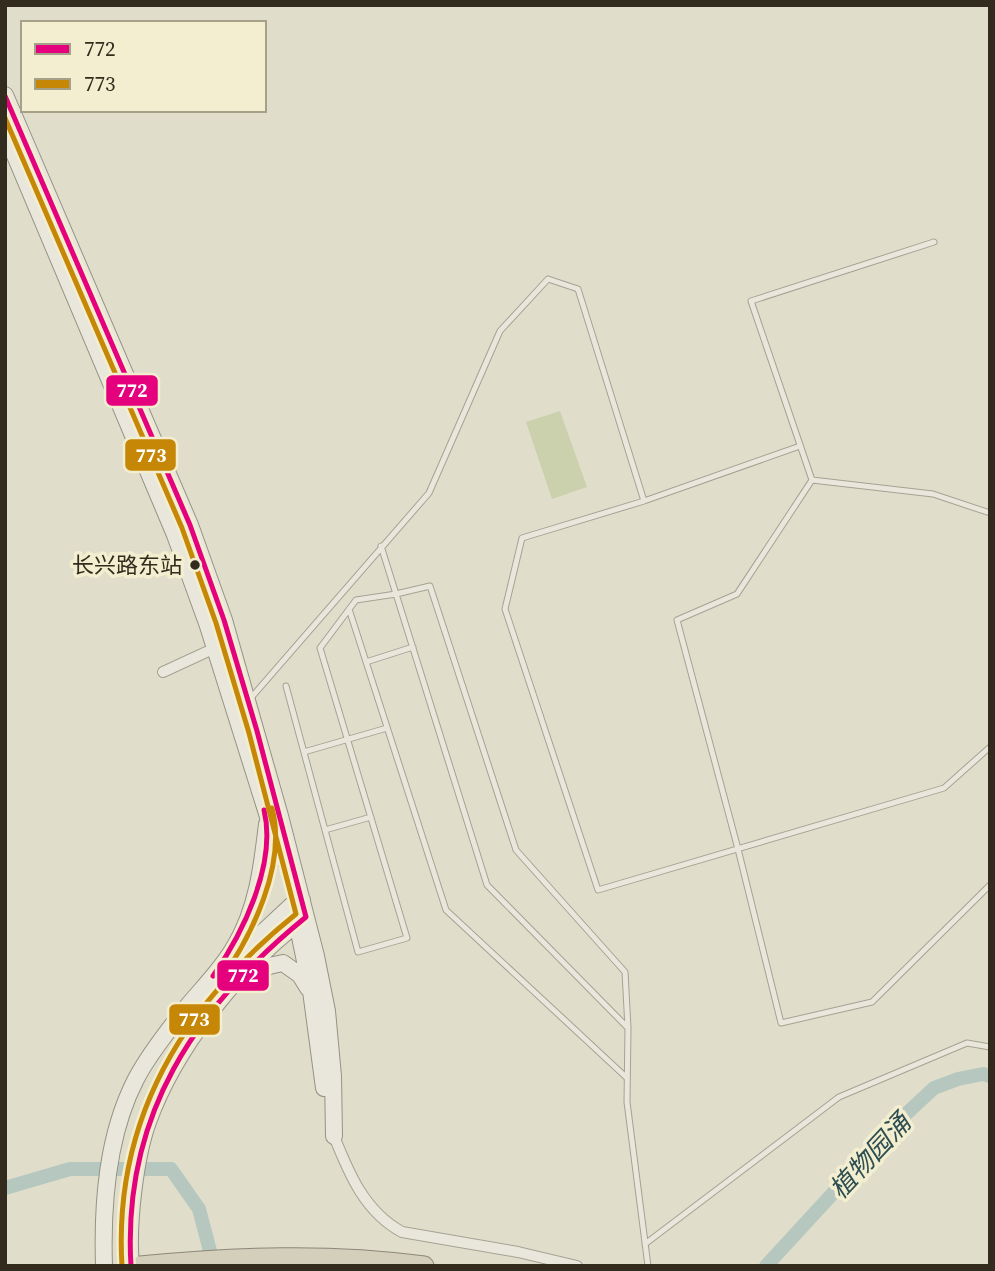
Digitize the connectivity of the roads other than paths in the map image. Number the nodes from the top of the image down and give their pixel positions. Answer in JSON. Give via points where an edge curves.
{"nodes":[{"id":1,"x":5,"y":95,"type":"edge"},
{"id":2,"x":5,"y":132,"type":"edge"},
{"id":3,"x":933,"y":242,"type":"dead end"},
{"id":4,"x":800,"y":446,"type":"junction"},
{"id":5,"x":812,"y":480,"type":"junction"},
{"id":6,"x":644,"y":501,"type":"junction"},
{"id":7,"x":990,"y":513,"type":"edge"},
{"id":8,"x":381,"y":546,"type":"junction"},
{"id":9,"x":396,"y":594,"type":"junction"},
{"id":10,"x":349,"y":609,"type":"junction"},
{"id":11,"x":413,"y":647,"type":"junction"},
{"id":12,"x":215,"y":648,"type":"junction"},
{"id":13,"x":366,"y":662,"type":"junction"},
{"id":14,"x":163,"y":673,"type":"dead end"},
{"id":15,"x":286,"y":686,"type":"dead end"},
{"id":16,"x":241,"y":705,"type":"junction"},
{"id":17,"x":387,"y":729,"type":"junction"},
{"id":18,"x":347,"y":739,"type":"junction"},
{"id":19,"x":990,"y":747,"type":"edge"},
{"id":20,"x":304,"y":752,"type":"junction"},
{"id":21,"x":371,"y":817,"type":"junction"},
{"id":22,"x":267,"y":821,"type":"junction"},
{"id":23,"x":325,"y":830,"type":"junction"},
{"id":24,"x":738,"y":849,"type":"junction"},
{"id":25,"x":990,"y":885,"type":"edge"},
{"id":26,"x":297,"y":902,"type":"junction"},
{"id":27,"x":302,"y":920,"type":"junction"},
{"id":28,"x":209,"y":981,"type":"junction"},
{"id":29,"x":230,"y":989,"type":"junction"},
{"id":30,"x":311,"y":991,"type":"junction"},
{"id":31,"x":628,"y":1028,"type":"junction"},
{"id":32,"x":990,"y":1047,"type":"edge"},
{"id":33,"x":627,"y":1078,"type":"junction"},
{"id":34,"x":334,"y":1136,"type":"junction"},
{"id":35,"x":645,"y":1244,"type":"junction"},
{"id":36,"x":104,"y":1266,"type":"edge"},
{"id":37,"x":131,"y":1266,"type":"edge"},
{"id":38,"x":140,"y":1266,"type":"edge"},
{"id":39,"x":424,"y":1266,"type":"edge"},
{"id":40,"x":577,"y":1266,"type":"edge"},
{"id":41,"x":648,"y":1266,"type":"edge"}],
"edges":[{"from":1,"to":16,"type":"street","via":[[190,525],[224,621]]},
{"from":2,"to":12,"type":"street","via":[[160,499]]},
{"from":3,"to":4,"type":"lane","via":[[751,301]]},
{"from":4,"to":5,"type":"lane"},
{"from":4,"to":6,"type":"lane"},
{"from":5,"to":7,"type":"lane","via":[[933,494]]},
{"from":5,"to":24,"type":"lane","via":[[737,594],[677,620]]},
{"from":6,"to":8,"type":"lane","via":[[578,289],[548,279],[500,331],[429,493]]},
{"from":6,"to":24,"type":"lane","via":[[522,538],[505,610],[597,890]]},
{"from":8,"to":9,"type":"lane"},
{"from":8,"to":16,"type":"lane"},
{"from":9,"to":10,"type":"lane","via":[[356,600]]},
{"from":9,"to":11,"type":"lane"},
{"from":9,"to":31,"type":"lane","via":[[430,586],[516,850],[625,972]]},
{"from":10,"to":13,"type":"lane"},
{"from":10,"to":18,"type":"lane","via":[[320,648]]},
{"from":11,"to":13,"type":"lane"},
{"from":11,"to":31,"type":"lane","via":[[487,885]]},
{"from":12,"to":14,"type":"street"},
{"from":12,"to":16,"type":"street"},
{"from":13,"to":17,"type":"lane"},
{"from":15,"to":20,"type":"lane"},
{"from":16,"to":22,"type":"street"},
{"from":16,"to":26,"type":"street"},
{"from":17,"to":18,"type":"lane"},
{"from":17,"to":33,"type":"lane","via":[[446,910]]},
{"from":18,"to":20,"type":"lane"},
{"from":18,"to":21,"type":"lane"},
{"from":19,"to":24,"type":"lane","via":[[944,788]]},
{"from":20,"to":23,"type":"lane"},
{"from":21,"to":23,"type":"lane"},
{"from":21,"to":23,"type":"lane","via":[[407,938],[358,952]]},
{"from":22,"to":26,"type":"street"},
{"from":22,"to":28,"type":"street","via":[[253,910],[235,947]]},
{"from":24,"to":25,"type":"lane","via":[[781,1023],[872,1002]]},
{"from":26,"to":27,"type":"street"},
{"from":26,"to":28,"type":"street"},
{"from":27,"to":29,"type":"street","via":[[282,934]]},
{"from":27,"to":30,"type":"street"},
{"from":27,"to":34,"type":"street","via":[[327,1011]]},
{"from":28,"to":36,"type":"street","via":[[137,1078],[120,1116],[107,1183]]},
{"from":29,"to":30,"type":"street","via":[[269,965],[283,963],[300,975]]},
{"from":29,"to":37,"type":"street","via":[[171,1072],[148,1124],[137,1173]]},
{"from":30,"to":34,"type":"street"},
{"from":31,"to":33,"type":"lane"},
{"from":32,"to":35,"type":"lane","via":[[967,1043],[839,1097]]},
{"from":33,"to":35,"type":"lane"},
{"from":34,"to":40,"type":"street","via":[[357,1188],[386,1224],[402,1233]]},
{"from":35,"to":41,"type":"lane"},
{"from":38,"to":39,"type":"highway","via":[[282,1256],[367,1258]]}]}
